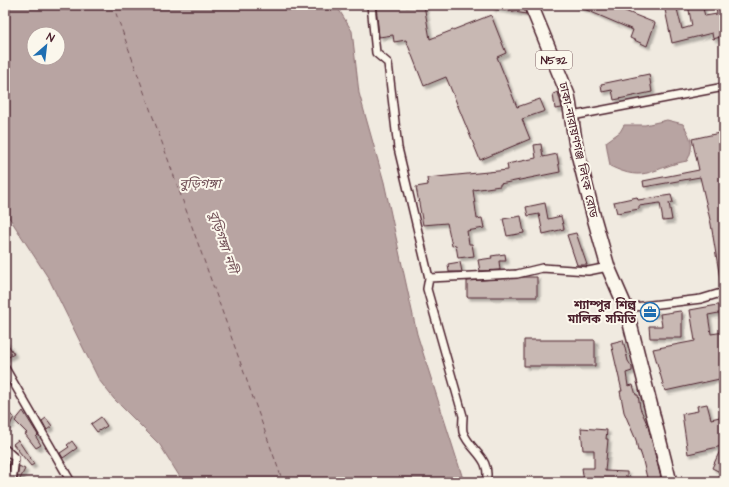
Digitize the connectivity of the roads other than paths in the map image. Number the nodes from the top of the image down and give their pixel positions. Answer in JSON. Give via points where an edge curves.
{"nodes":[{"id":1,"x":371,"y":5,"type":"edge"},
{"id":2,"x":531,"y":5,"type":"edge"},
{"id":3,"x":724,"y":87,"type":"edge"},
{"id":4,"x":572,"y":116,"type":"junction"},
{"id":5,"x":608,"y":266,"type":"junction"},
{"id":6,"x":429,"y":278,"type":"junction"},
{"id":7,"x":724,"y":292,"type":"edge"},
{"id":8,"x":626,"y":308,"type":"junction"},
{"id":9,"x":5,"y":368,"type":"edge"},
{"id":10,"x":5,"y":448,"type":"edge"},
{"id":11,"x":12,"y":482,"type":"edge"},
{"id":12,"x":70,"y":482,"type":"edge"},
{"id":13,"x":486,"y":482,"type":"edge"},
{"id":14,"x":670,"y":482,"type":"edge"}],
"edges":[{"from":1,"to":6,"type":"street","via":[[376,53],[388,62],[398,148]]},
{"from":2,"to":4,"type":"highway","name":"ঢাকা-নারায়ণগঞ্জ লিংক রোড","number":"N532","via":[[564,84]]},
{"from":3,"to":4,"type":"street"},
{"from":4,"to":5,"type":"highway","name":"ঢাকা-নারায়ণগঞ্জ লিংক রোড","number":"N532","via":[[581,168]]},
{"from":5,"to":6,"type":"street","via":[[588,271],[542,268],[518,274]]},
{"from":5,"to":8,"type":"highway","name":"ঢাকা-নারায়ণগঞ্জ লিংক রোড","number":"N532"},
{"from":6,"to":13,"type":"street","via":[[427,289],[463,416],[463,432],[484,460],[487,470]]},
{"from":7,"to":8,"type":"street","via":[[701,299]]},
{"from":8,"to":14,"type":"highway","name":"ঢাকা-নারায়ণগঞ্জ লিংক রোড","number":"N532"},
{"from":9,"to":12,"type":"street"},
{"from":10,"to":11,"type":"street","via":[[15,458]]}]}
